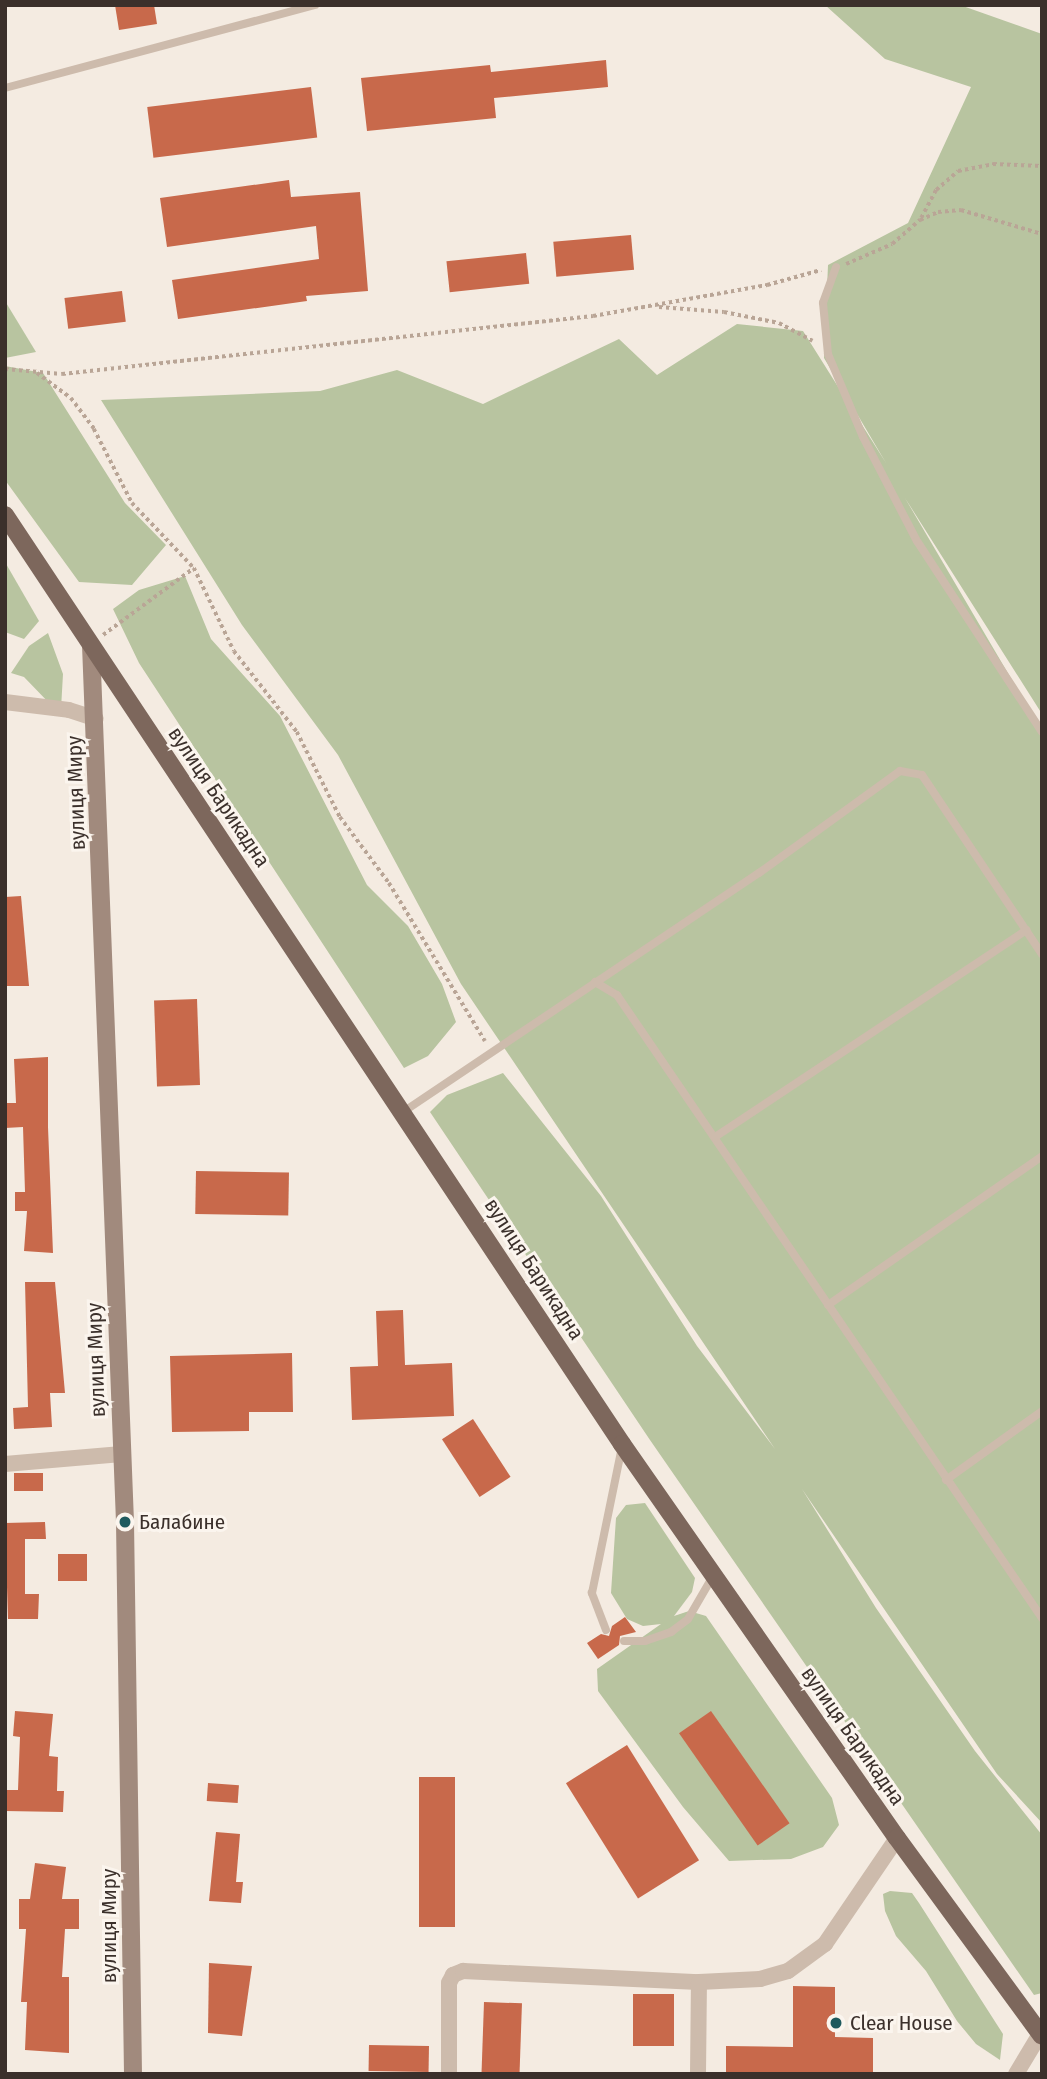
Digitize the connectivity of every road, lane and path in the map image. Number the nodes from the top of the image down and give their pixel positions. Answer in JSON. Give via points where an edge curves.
{"nodes":[{"id":1,"x":315,"y":5,"type":"edge"},
{"id":2,"x":5,"y":88,"type":"edge"},
{"id":3,"x":1042,"y":166,"type":"edge"},
{"id":4,"x":920,"y":219,"type":"junction"},
{"id":5,"x":1042,"y":234,"type":"edge"},
{"id":6,"x":836,"y":267,"type":"junction"},
{"id":7,"x":653,"y":306,"type":"junction"},
{"id":8,"x":828,"y":354,"type":"junction"},
{"id":9,"x":5,"y":369,"type":"edge"},
{"id":10,"x":36,"y":372,"type":"junction"},
{"id":11,"x":5,"y":515,"type":"edge"},
{"id":12,"x":194,"y":568,"type":"junction"},
{"id":13,"x":91,"y":645,"type":"junction"},
{"id":14,"x":5,"y":702,"type":"edge"},
{"id":15,"x":96,"y":719,"type":"junction"},
{"id":16,"x":1042,"y":732,"type":"edge"},
{"id":17,"x":1026,"y":930,"type":"junction"},
{"id":18,"x":1042,"y":954,"type":"edge"},
{"id":19,"x":595,"y":982,"type":"junction"},
{"id":20,"x":491,"y":1051,"type":"junction"},
{"id":21,"x":403,"y":1112,"type":"junction"},
{"id":22,"x":715,"y":1137,"type":"junction"},
{"id":23,"x":1042,"y":1156,"type":"edge"},
{"id":24,"x":828,"y":1305,"type":"junction"},
{"id":25,"x":1042,"y":1411,"type":"edge"},
{"id":26,"x":622,"y":1444,"type":"junction"},
{"id":27,"x":122,"y":1454,"type":"junction"},
{"id":28,"x":5,"y":1464,"type":"edge"},
{"id":29,"x":946,"y":1480,"type":"junction"},
{"id":30,"x":713,"y":1576,"type":"junction"},
{"id":31,"x":1042,"y":1618,"type":"edge"},
{"id":32,"x":606,"y":1630,"type":"dead end"},
{"id":33,"x":624,"y":1641,"type":"dead end"},
{"id":34,"x":897,"y":1838,"type":"junction"},
{"id":35,"x":699,"y":1982,"type":"junction"},
{"id":36,"x":1041,"y":2034,"type":"edge"},
{"id":37,"x":133,"y":2074,"type":"edge"},
{"id":38,"x":449,"y":2074,"type":"edge"},
{"id":39,"x":698,"y":2074,"type":"edge"},
{"id":40,"x":1016,"y":2074,"type":"edge"}],
"edges":[{"from":1,"to":2,"type":"lane"},
{"from":3,"to":4,"type":"path","via":[[993,164],[958,171],[936,190]]},
{"from":4,"to":5,"type":"path","via":[[961,210]]},
{"from":4,"to":6,"type":"path","via":[[892,244]]},
{"from":6,"to":7,"type":"path"},
{"from":6,"to":8,"type":"lane","via":[[823,303]]},
{"from":7,"to":8,"type":"path","via":[[724,312],[779,323]]},
{"from":7,"to":10,"type":"path","via":[[62,374]]},
{"from":8,"to":16,"type":"lane","via":[[863,437],[917,541]]},
{"from":9,"to":10,"type":"path"},
{"from":10,"to":12,"type":"path","via":[[71,398],[94,429],[132,503]]},
{"from":11,"to":13,"type":"main road","name":"вулиця Барикадна"},
{"from":12,"to":13,"type":"path"},
{"from":12,"to":20,"type":"path","via":[[234,651],[297,732],[340,817],[389,883]]},
{"from":13,"to":15,"type":"street","name":"вулиця Миру"},
{"from":13,"to":21,"type":"main road","name":"вулиця Барикадна"},
{"from":14,"to":15,"type":"street"},
{"from":15,"to":27,"type":"street","name":"вулиця Миру"},
{"from":17,"to":18,"type":"lane"},
{"from":17,"to":19,"type":"lane","via":[[922,775],[900,771],[759,873]]},
{"from":17,"to":22,"type":"lane"},
{"from":19,"to":20,"type":"lane"},
{"from":19,"to":22,"type":"lane","via":[[617,995]]},
{"from":20,"to":21,"type":"lane"},
{"from":21,"to":26,"type":"main road","name":"вулиця Барикадна"},
{"from":22,"to":24,"type":"lane"},
{"from":23,"to":24,"type":"lane"},
{"from":24,"to":29,"type":"lane"},
{"from":25,"to":29,"type":"lane"},
{"from":26,"to":30,"type":"main road","name":"вулиця Барикадна"},
{"from":26,"to":32,"type":"lane","via":[[593,1593]]},
{"from":27,"to":28,"type":"street"},
{"from":27,"to":37,"type":"street","name":"вулиця Миру"},
{"from":29,"to":31,"type":"lane"},
{"from":30,"to":33,"type":"lane","via":[[688,1619],[671,1632],[646,1641]]},
{"from":30,"to":34,"type":"main road","name":"вулиця Барикадна"},
{"from":34,"to":35,"type":"street","via":[[825,1944],[810,1957],[788,1971],[760,1979]]},
{"from":34,"to":36,"type":"main road","name":"вулиця Барикадна"},
{"from":35,"to":38,"type":"street","via":[[463,1972],[449,1983]]},
{"from":35,"to":39,"type":"street"},
{"from":36,"to":40,"type":"street"}]}
